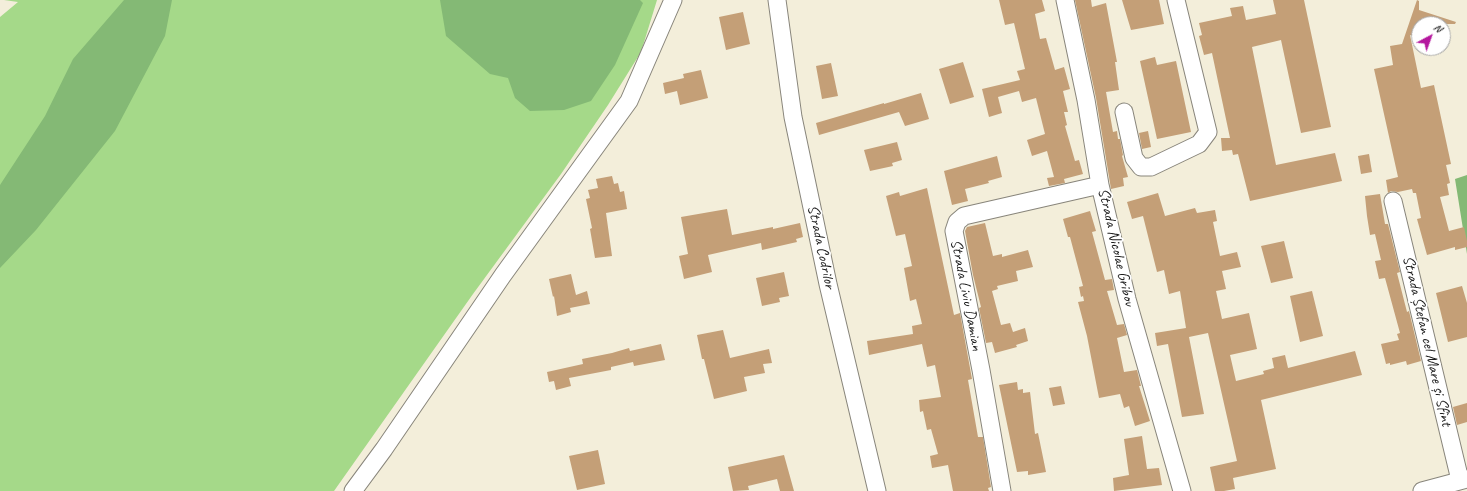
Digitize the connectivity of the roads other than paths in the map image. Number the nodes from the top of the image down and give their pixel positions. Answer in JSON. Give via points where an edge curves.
{"nodes":[{"id":1,"x":673,"y":0,"type":"edge"},
{"id":2,"x":777,"y":0,"type":"edge"},
{"id":3,"x":1065,"y":0,"type":"edge"},
{"id":4,"x":1176,"y":0,"type":"edge"},
{"id":5,"x":1124,"y":112,"type":"dead end"},
{"id":6,"x":1100,"y":185,"type":"junction"},
{"id":7,"x":1393,"y":201,"type":"dead end"},
{"id":8,"x":1464,"y":480,"type":"edge"},
{"id":9,"x":353,"y":491,"type":"edge"},
{"id":10,"x":877,"y":491,"type":"edge"},
{"id":11,"x":1002,"y":491,"type":"edge"},
{"id":12,"x":1182,"y":491,"type":"edge"},
{"id":13,"x":1422,"y":491,"type":"edge"}],
"edges":[{"from":1,"to":9,"type":"street","via":[[629,101],[502,275]]},
{"from":2,"to":10,"type":"street","name":"Strada Codrilor","via":[[793,117],[828,284]]},
{"from":3,"to":6,"type":"street","name":"Strada Nicolae Gribov","via":[[1086,100]]},
{"from":4,"to":5,"type":"street","via":[[1208,132],[1199,144],[1151,167],[1141,167],[1134,158]]},
{"from":6,"to":11,"type":"street","name":"Strada Liviu Damian","via":[[964,216],[954,231]]},
{"from":6,"to":12,"type":"street","name":"Strada Nicolae Gribov","via":[[1127,299]]},
{"from":7,"to":8,"type":"street","name":"Strada Ștefan cel Mare și Sfînt"},
{"from":8,"to":13,"type":"street","name":"Strada Ștefan cel Mare și Sfînt"}]}
